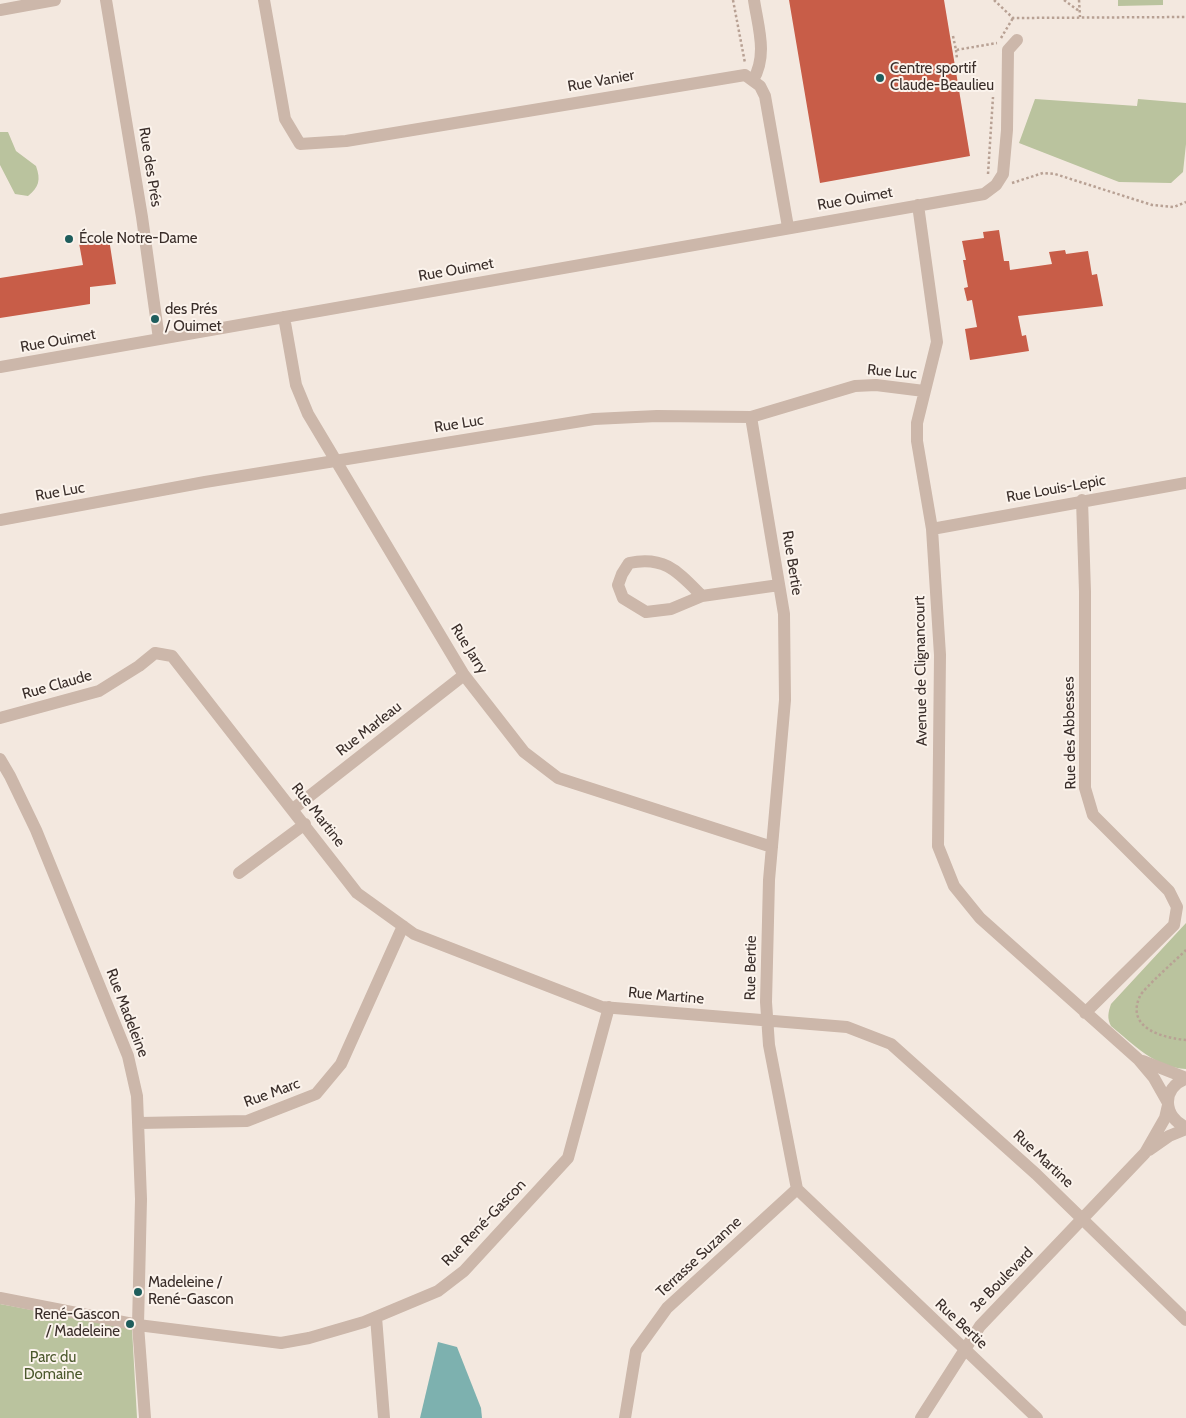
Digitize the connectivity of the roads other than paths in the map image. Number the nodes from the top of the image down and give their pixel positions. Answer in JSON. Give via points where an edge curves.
{"nodes":[{"id":1,"x":55,"y":0,"type":"edge"},
{"id":2,"x":106,"y":0,"type":"edge"},
{"id":3,"x":264,"y":0,"type":"edge"},
{"id":4,"x":758,"y":1,"type":"edge"},
{"id":5,"x":0,"y":10,"type":"edge"},
{"id":6,"x":1017,"y":40,"type":"dead end"},
{"id":7,"x":749,"y":77,"type":"junction"},
{"id":8,"x":918,"y":205,"type":"junction"},
{"id":9,"x":788,"y":227,"type":"junction"},
{"id":10,"x":284,"y":317,"type":"junction"},
{"id":11,"x":159,"y":339,"type":"junction"},
{"id":12,"x":0,"y":367,"type":"edge"},
{"id":13,"x":924,"y":391,"type":"junction"},
{"id":14,"x":751,"y":417,"type":"junction"},
{"id":15,"x":337,"y":460,"type":"junction"},
{"id":16,"x":1186,"y":483,"type":"edge"},
{"id":17,"x":1082,"y":500,"type":"junction"},
{"id":18,"x":0,"y":520,"type":"edge"},
{"id":19,"x":932,"y":529,"type":"junction"},
{"id":20,"x":779,"y":585,"type":"junction"},
{"id":21,"x":702,"y":596,"type":"junction"},
{"id":22,"x":172,"y":656,"type":"joint"},
{"id":23,"x":464,"y":675,"type":"junction"},
{"id":24,"x":0,"y":718,"type":"edge"},
{"id":25,"x":0,"y":759,"type":"edge"},
{"id":26,"x":293,"y":808,"type":"junction"},
{"id":27,"x":305,"y":824,"type":"junction"},
{"id":28,"x":772,"y":847,"type":"junction"},
{"id":29,"x":239,"y":873,"type":"dead end"},
{"id":30,"x":403,"y":926,"type":"junction"},
{"id":31,"x":609,"y":1007,"type":"junction"},
{"id":32,"x":1085,"y":1013,"type":"junction"},
{"id":33,"x":767,"y":1020,"type":"junction"},
{"id":34,"x":1138,"y":1059,"type":"junction"},
{"id":35,"x":1186,"y":1079,"type":"edge"},
{"id":36,"x":1168,"y":1103,"type":"junction"},
{"id":37,"x":139,"y":1123,"type":"junction"},
{"id":38,"x":1186,"y":1128,"type":"edge"},
{"id":39,"x":1145,"y":1153,"type":"junction"},
{"id":40,"x":797,"y":1189,"type":"junction"},
{"id":41,"x":1083,"y":1221,"type":"junction"},
{"id":42,"x":0,"y":1298,"type":"edge"},
{"id":43,"x":376,"y":1317,"type":"junction"},
{"id":44,"x":1186,"y":1320,"type":"edge"},
{"id":45,"x":138,"y":1325,"type":"junction"},
{"id":46,"x":965,"y":1349,"type":"junction"},
{"id":47,"x":145,"y":1418,"type":"edge"},
{"id":48,"x":384,"y":1418,"type":"edge"},
{"id":49,"x":625,"y":1418,"type":"edge"},
{"id":50,"x":921,"y":1418,"type":"edge"},
{"id":51,"x":1037,"y":1418,"type":"edge"}],
"edges":[{"from":1,"to":5,"type":"street"},
{"from":2,"to":11,"type":"street","name":"Rue des Prés"},
{"from":3,"to":7,"type":"street","name":"Rue Vanier","via":[[285,119],[300,144],[346,141]]},
{"from":4,"to":7,"type":"street","via":[[762,49],[760,69]]},
{"from":6,"to":8,"type":"street","name":"Rue Ouimet","via":[[1008,50],[1003,174],[996,185],[984,194]]},
{"from":7,"to":9,"type":"street","via":[[765,96]]},
{"from":8,"to":9,"type":"street","name":"Rue Ouimet"},
{"from":8,"to":13,"type":"street","name":"Avenue de Clignancourt","via":[[937,342]]},
{"from":9,"to":10,"type":"street","name":"Rue Ouimet"},
{"from":10,"to":11,"type":"street","name":"Rue Ouimet"},
{"from":10,"to":15,"type":"street","name":"Rue Jarry","via":[[296,385],[308,414]]},
{"from":11,"to":12,"type":"street","name":"Rue Ouimet"},
{"from":13,"to":14,"type":"street","name":"Rue Luc","via":[[876,385],[855,386]]},
{"from":13,"to":19,"type":"street","name":"Avenue de Clignancourt","via":[[917,441]]},
{"from":14,"to":15,"type":"street","name":"Rue Luc","via":[[594,419]]},
{"from":14,"to":20,"type":"street","name":"Rue Bertie"},
{"from":15,"to":18,"type":"street","name":"Rue Luc"},
{"from":15,"to":23,"type":"street","name":"Rue Jarry"},
{"from":16,"to":17,"type":"street","name":"Rue Louis-Lepic"},
{"from":17,"to":19,"type":"street","name":"Rue Louis-Lepic"},
{"from":17,"to":32,"type":"street","name":"Rue des Abbesses","via":[[1085,788],[1093,816],[1169,890],[1177,907],[1174,924]]},
{"from":19,"to":32,"type":"street","name":"Avenue de Clignancourt","via":[[940,655],[938,846],[954,886],[980,918]]},
{"from":20,"to":21,"type":"street"},
{"from":20,"to":28,"type":"street","name":"Rue Bertie","via":[[784,614],[785,700]]},
{"from":21,"to":21,"type":"street","via":[[671,609],[646,612],[623,598],[618,585],[630,563],[645,560],[663,563],[679,573]]},
{"from":22,"to":24,"type":"street","name":"Rue Claude","via":[[155,653],[99,691]]},
{"from":22,"to":26,"type":"street","name":"Rue Martine"},
{"from":23,"to":26,"type":"street","name":"Rue Marleau"},
{"from":23,"to":28,"type":"street","name":"Rue Jarry","via":[[524,752],[558,778]]},
{"from":25,"to":37,"type":"street","name":"Rue Madeleine","via":[[36,830],[128,1056]]},
{"from":26,"to":27,"type":"street","name":"Rue Martine"},
{"from":27,"to":29,"type":"street"},
{"from":27,"to":30,"type":"street","name":"Rue Martine","via":[[357,893]]},
{"from":28,"to":33,"type":"street","name":"Rue Bertie"},
{"from":30,"to":31,"type":"street","name":"Rue Martine","via":[[414,934]]},
{"from":30,"to":37,"type":"street","name":"Rue Marc","via":[[341,1064],[316,1094],[247,1121]]},
{"from":31,"to":33,"type":"street","name":"Rue Martine"},
{"from":31,"to":43,"type":"street","name":"Rue René-Gascon","via":[[568,1158],[464,1272],[438,1291]]},
{"from":32,"to":34,"type":"street","name":"Avenue de Clignancourt"},
{"from":33,"to":40,"type":"street","name":"Rue Bertie"},
{"from":33,"to":41,"type":"street","name":"Rue Martine","via":[[847,1027],[891,1044],[1036,1174]]},
{"from":34,"to":35,"type":"street"},
{"from":34,"to":36,"type":"street","via":[[1155,1079]]},
{"from":35,"to":36,"type":"street","via":[[1172,1089]]},
{"from":36,"to":38,"type":"street","via":[[1175,1121]]},
{"from":36,"to":39,"type":"street","via":[[1165,1118]]},
{"from":37,"to":45,"type":"street","name":"Rue Madeleine","via":[[141,1268]]},
{"from":38,"to":39,"type":"street"},
{"from":39,"to":41,"type":"street","name":"3e Boulevard"},
{"from":40,"to":46,"type":"street","name":"Rue Bertie"},
{"from":40,"to":49,"type":"street","name":"Terrasse Suzanne","via":[[667,1308],[636,1351]]},
{"from":41,"to":44,"type":"street","name":"Rue Martine"},
{"from":41,"to":46,"type":"street","name":"3e Boulevard","via":[[980,1326]]},
{"from":42,"to":45,"type":"street","name":"Rue René-Gascon"},
{"from":43,"to":45,"type":"street","name":"Rue René-Gascon","via":[[309,1338],[281,1343]]},
{"from":43,"to":48,"type":"street"},
{"from":45,"to":47,"type":"street","name":"Rue Madeleine"},
{"from":46,"to":50,"type":"street","name":"3e Boulevard"},
{"from":46,"to":51,"type":"street","name":"Rue Bertie"}]}
